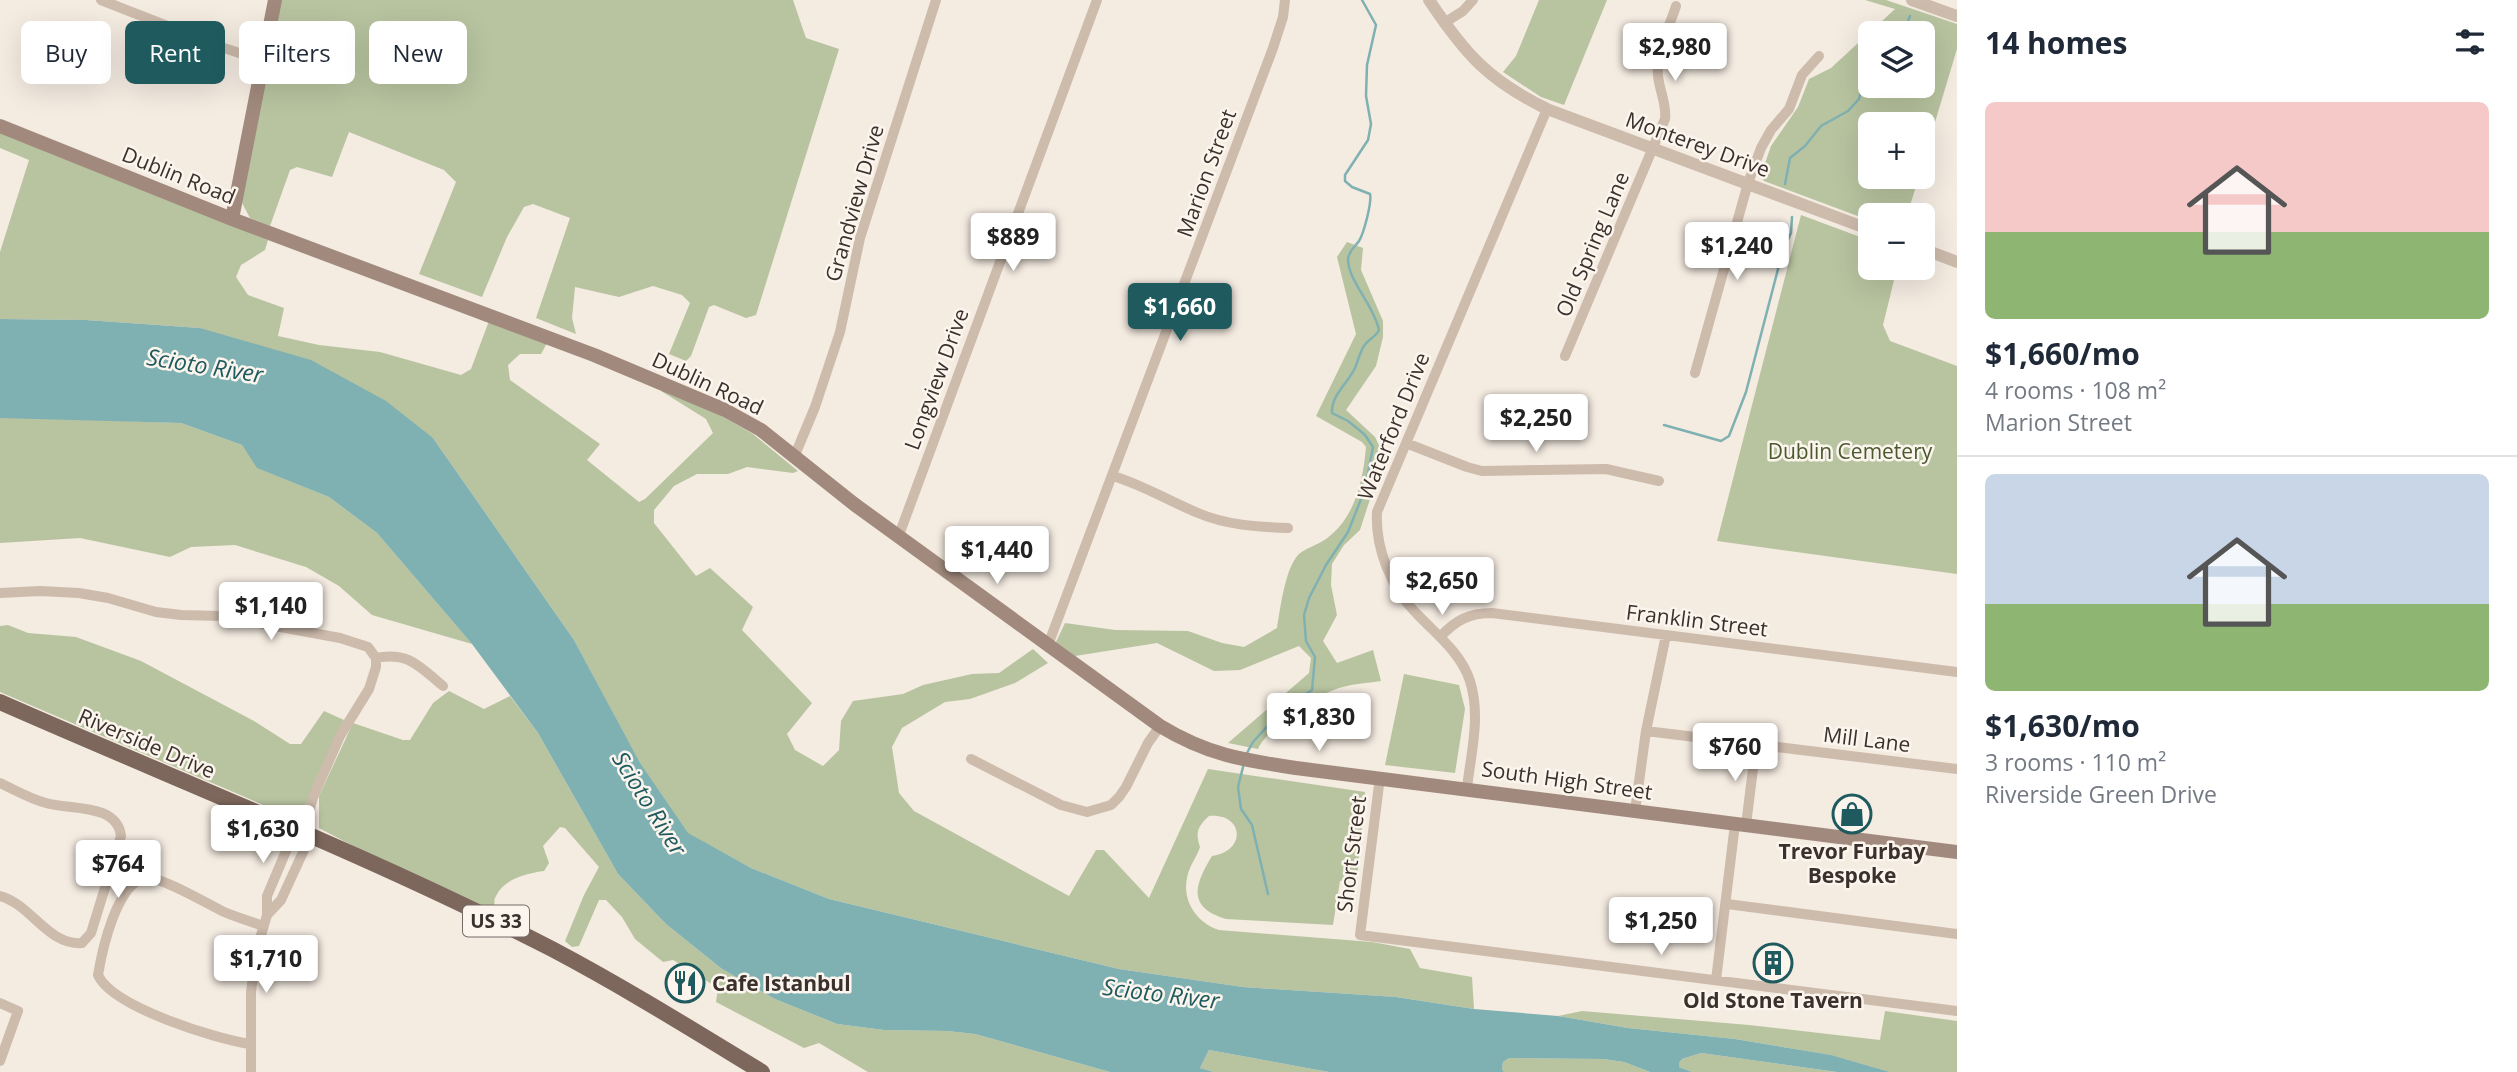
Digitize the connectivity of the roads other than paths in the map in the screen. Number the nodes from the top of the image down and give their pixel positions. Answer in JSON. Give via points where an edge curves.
{"nodes":[{"id":1,"x":101,"y":0,"type":"edge"},
{"id":2,"x":275,"y":0,"type":"edge"},
{"id":3,"x":936,"y":0,"type":"edge"},
{"id":4,"x":1097,"y":0,"type":"edge"},
{"id":5,"x":1285,"y":0,"type":"edge"},
{"id":6,"x":1429,"y":0,"type":"edge"},
{"id":7,"x":1473,"y":0,"type":"edge"},
{"id":8,"x":1912,"y":0,"type":"edge"},
{"id":9,"x":1676,"y":6,"type":"dead end"},
{"id":10,"x":1957,"y":16,"type":"edge"},
{"id":11,"x":271,"y":21,"type":"edge"},
{"id":12,"x":1444,"y":23,"type":"junction"},
{"id":13,"x":239,"y":53,"type":"edge"},
{"id":14,"x":1819,"y":55,"type":"dead end"},
{"id":15,"x":259,"y":84,"type":"edge"},
{"id":16,"x":1547,"y":109,"type":"junction"},
{"id":17,"x":0,"y":126,"type":"edge"},
{"id":18,"x":1654,"y":148,"type":"junction"},
{"id":19,"x":1748,"y":183,"type":"junction"},
{"id":20,"x":232,"y":219,"type":"junction"},
{"id":21,"x":1858,"y":225,"type":"edge"},
{"id":22,"x":1935,"y":254,"type":"edge"},
{"id":23,"x":1957,"y":262,"type":"edge"},
{"id":24,"x":1565,"y":356,"type":"dead end"},
{"id":25,"x":1695,"y":373,"type":"dead end"},
{"id":26,"x":1406,"y":443,"type":"junction"},
{"id":27,"x":794,"y":455,"type":"junction"},
{"id":28,"x":1113,"y":477,"type":"junction"},
{"id":29,"x":1659,"y":481,"type":"dead end"},
{"id":30,"x":1288,"y":528,"type":"dead end"},
{"id":31,"x":899,"y":535,"type":"junction"},
{"id":32,"x":0,"y":593,"type":"edge"},
{"id":33,"x":1666,"y":635,"type":"junction"},
{"id":34,"x":1440,"y":637,"type":"junction"},
{"id":35,"x":1048,"y":645,"type":"junction"},
{"id":36,"x":376,"y":658,"type":"junction"},
{"id":37,"x":1957,"y":672,"type":"edge"},
{"id":38,"x":443,"y":686,"type":"dead end"},
{"id":39,"x":0,"y":704,"type":"edge"},
{"id":40,"x":1160,"y":726,"type":"junction"},
{"id":41,"x":1646,"y":731,"type":"junction"},
{"id":42,"x":1756,"y":744,"type":"junction"},
{"id":43,"x":971,"y":759,"type":"dead end"},
{"id":44,"x":1957,"y":769,"type":"edge"},
{"id":45,"x":1380,"y":777,"type":"junction"},
{"id":46,"x":0,"y":783,"type":"edge"},
{"id":47,"x":1467,"y":788,"type":"junction"},
{"id":48,"x":1635,"y":811,"type":"junction"},
{"id":49,"x":1740,"y":825,"type":"junction"},
{"id":50,"x":302,"y":833,"type":"junction"},
{"id":51,"x":1957,"y":852,"type":"edge"},
{"id":52,"x":0,"y":896,"type":"edge"},
{"id":53,"x":1727,"y":904,"type":"junction"},
{"id":54,"x":265,"y":920,"type":"junction"},
{"id":55,"x":1957,"y":934,"type":"edge"},
{"id":56,"x":1716,"y":980,"type":"junction"},
{"id":57,"x":0,"y":1003,"type":"edge"},
{"id":58,"x":1957,"y":1011,"type":"edge"},
{"id":59,"x":250,"y":1044,"type":"junction"},
{"id":60,"x":0,"y":1061,"type":"edge"},
{"id":61,"x":251,"y":1072,"type":"edge"},
{"id":62,"x":762,"y":1072,"type":"edge"}],
"edges":[{"from":1,"to":13,"type":"street"},
{"from":2,"to":11,"type":"main road"},
{"from":3,"to":27,"type":"street","name":"Grandview Drive","via":[[860,238],[840,332]]},
{"from":4,"to":31,"type":"street","name":"Longview Drive"},
{"from":5,"to":28,"type":"street","name":"Marion Street","via":[[1279,29]]},
{"from":6,"to":12,"type":"street","name":"Monterey Drive"},
{"from":7,"to":12,"type":"street"},
{"from":8,"to":10,"type":"street"},
{"from":9,"to":18,"type":"street","name":"Old Spring Lane","via":[[1658,64],[1666,113]]},
{"from":12,"to":16,"type":"street","name":"Monterey Drive","via":[[1488,75]]},
{"from":14,"to":19,"type":"street","via":[[1802,75],[1789,108],[1766,138]]},
{"from":15,"to":20,"type":"main road"},
{"from":16,"to":18,"type":"street","name":"Monterey Drive"},
{"from":16,"to":26,"type":"street","name":"Waterford Drive"},
{"from":17,"to":20,"type":"main road","name":"Dublin Road"},
{"from":18,"to":19,"type":"street","name":"Monterey Drive"},
{"from":18,"to":24,"type":"street","name":"Old Spring Lane"},
{"from":19,"to":21,"type":"street","name":"Monterey Drive"},
{"from":19,"to":25,"type":"street"},
{"from":20,"to":27,"type":"main road","name":"Dublin Road","via":[[685,391],[761,430]]},
{"from":22,"to":23,"type":"street"},
{"from":26,"to":29,"type":"street","via":[[1482,471],[1605,469]]},
{"from":26,"to":34,"type":"street","name":"Waterford Drive","via":[[1377,512],[1377,539],[1403,597]]},
{"from":27,"to":31,"type":"main road","name":"Dublin Road"},
{"from":28,"to":30,"type":"street","via":[[1235,524]]},
{"from":28,"to":35,"type":"street","name":"Marion Street"},
{"from":31,"to":35,"type":"main road","name":"Dublin Road"},
{"from":32,"to":36,"type":"street","via":[[79,593],[156,612],[243,620],[356,642]]},
{"from":33,"to":34,"type":"street","name":"Franklin Street","via":[[1492,613],[1470,615]]},
{"from":33,"to":37,"type":"street","name":"Franklin Street"},
{"from":33,"to":41,"type":"street"},
{"from":34,"to":47,"type":"street","name":"Waterford Drive","via":[[1465,670],[1474,698]]},
{"from":35,"to":40,"type":"main road","name":"Dublin Road"},
{"from":36,"to":38,"type":"street","via":[[394,655],[415,662]]},
{"from":36,"to":50,"type":"street","via":[[369,689],[340,736]]},
{"from":39,"to":50,"type":"main road","name":"Riverside Drive","number":"US 33"},
{"from":40,"to":43,"type":"street","via":[[1119,797],[1087,812],[1061,805]]},
{"from":40,"to":45,"type":"main road","name":"Dublin Road","via":[[1199,747],[1231,757]]},
{"from":41,"to":42,"type":"street","name":"Mill Lane"},
{"from":41,"to":48,"type":"street"},
{"from":42,"to":44,"type":"street","name":"Mill Lane"},
{"from":42,"to":49,"type":"street"},
{"from":45,"to":47,"type":"main road","name":"South High Street"},
{"from":45,"to":56,"type":"street","name":"Short Street","via":[[1360,935]]},
{"from":46,"to":52,"type":"street","via":[[45,803],[110,817],[120,827],[119,845],[91,933],[82,943],[52,935],[27,910]]},
{"from":47,"to":48,"type":"main road","name":"South High Street"},
{"from":48,"to":49,"type":"main road","name":"South High Street"},
{"from":49,"to":51,"type":"main road","name":"South High Street"},
{"from":49,"to":53,"type":"street"},
{"from":50,"to":54,"type":"street","via":[[289,844],[267,896]]},
{"from":50,"to":62,"type":"main road","name":"Riverside Drive","number":"US 33","via":[[554,950]]},
{"from":53,"to":55,"type":"street"},
{"from":53,"to":56,"type":"street"},
{"from":54,"to":59,"type":"street","via":[[251,992]]},
{"from":54,"to":59,"type":"street","via":[[225,912],[147,878],[135,882],[123,895],[98,975],[101,984],[121,999],[206,1034]]},
{"from":56,"to":58,"type":"street"},
{"from":57,"to":60,"type":"street","via":[[18,1011]]},
{"from":59,"to":61,"type":"street"}]}
